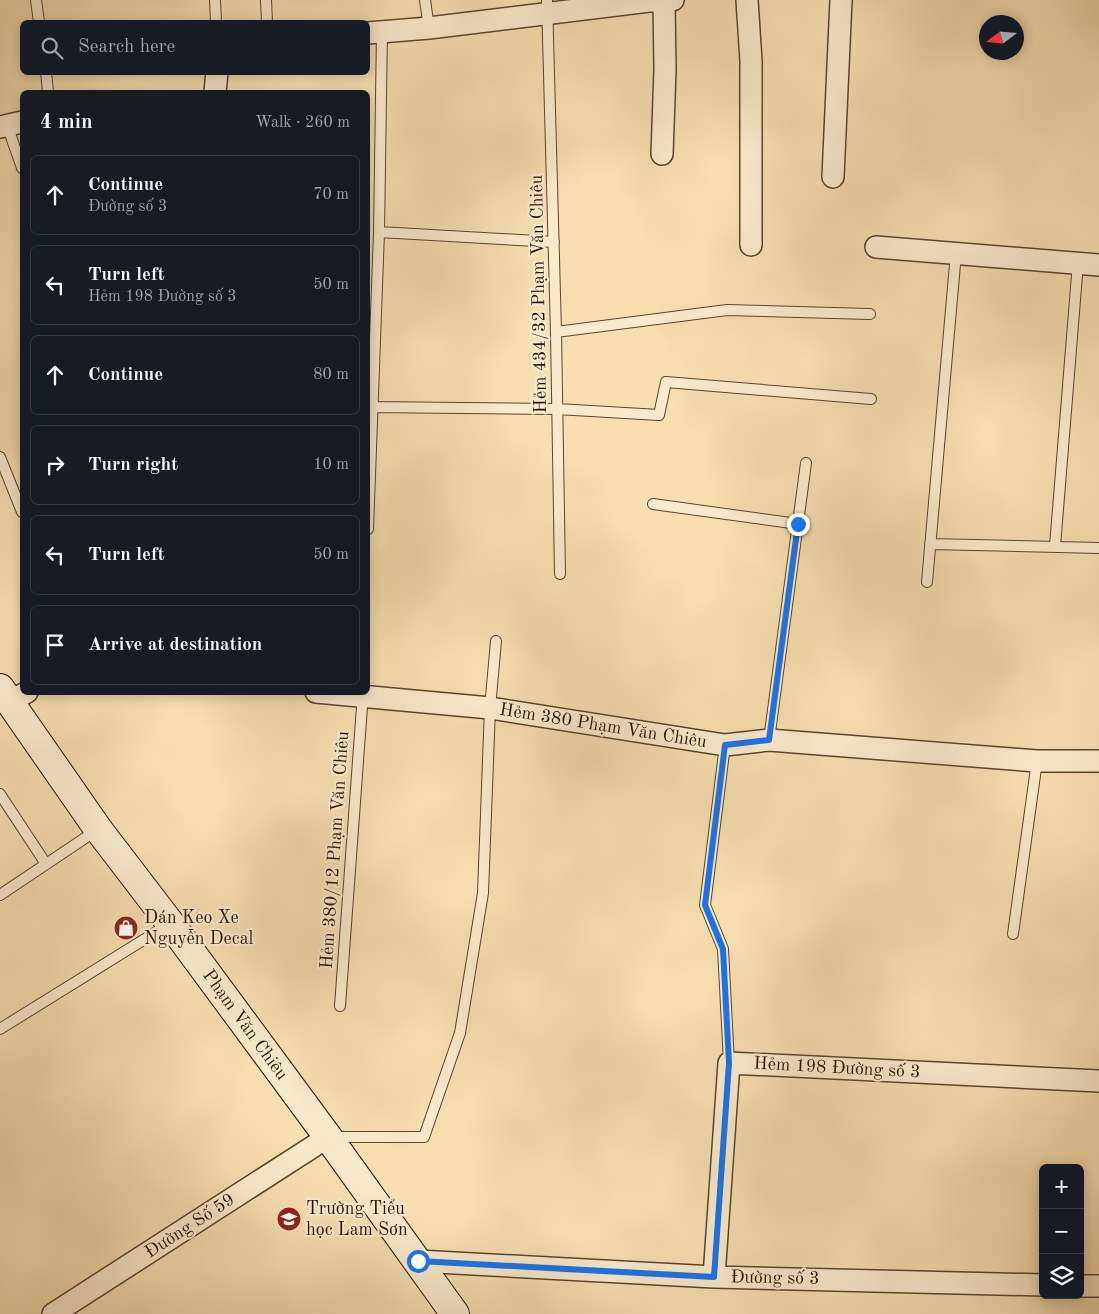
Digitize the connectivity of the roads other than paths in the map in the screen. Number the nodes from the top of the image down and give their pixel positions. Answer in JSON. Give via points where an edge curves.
{"nodes":[{"id":1,"x":36,"y":0,"type":"edge"},
{"id":2,"x":215,"y":0,"type":"edge"},
{"id":3,"x":266,"y":0,"type":"edge"},
{"id":4,"x":425,"y":0,"type":"edge"},
{"id":5,"x":673,"y":0,"type":"edge"},
{"id":6,"x":747,"y":0,"type":"edge"},
{"id":7,"x":841,"y":0,"type":"edge"},
{"id":8,"x":654,"y":1,"type":"edge"},
{"id":9,"x":548,"y":7,"type":"edge"},
{"id":10,"x":39,"y":20,"type":"edge"},
{"id":11,"x":216,"y":20,"type":"edge"},
{"id":12,"x":267,"y":20,"type":"edge"},
{"id":13,"x":429,"y":28,"type":"junction"},
{"id":14,"x":375,"y":32,"type":"edge"},
{"id":15,"x":46,"y":75,"type":"edge"},
{"id":16,"x":217,"y":75,"type":"edge"},
{"id":17,"x":48,"y":90,"type":"edge"},
{"id":18,"x":215,"y":90,"type":"edge"},
{"id":19,"x":10,"y":125,"type":"edge"},
{"id":20,"x":662,"y":154,"type":"dead end"},
{"id":21,"x":20,"y":161,"type":"edge"},
{"id":22,"x":833,"y":177,"type":"dead end"},
{"id":23,"x":379,"y":232,"type":"junction"},
{"id":24,"x":554,"y":242,"type":"junction"},
{"id":25,"x":752,"y":245,"type":"dead end"},
{"id":26,"x":876,"y":247,"type":"dead end"},
{"id":27,"x":956,"y":253,"type":"junction"},
{"id":28,"x":1089,"y":264,"type":"edge"},
{"id":29,"x":870,"y":314,"type":"dead end"},
{"id":30,"x":556,"y":332,"type":"junction"},
{"id":31,"x":370,"y":390,"type":"edge"},
{"id":32,"x":871,"y":399,"type":"dead end"},
{"id":33,"x":370,"y":407,"type":"edge"},
{"id":34,"x":557,"y":410,"type":"junction"},
{"id":35,"x":0,"y":457,"type":"edge"},
{"id":36,"x":806,"y":463,"type":"dead end"},
{"id":37,"x":653,"y":504,"type":"dead end"},
{"id":38,"x":20,"y":507,"type":"edge"},
{"id":39,"x":798,"y":524,"type":"junction"},
{"id":40,"x":930,"y":544,"type":"junction"},
{"id":41,"x":1056,"y":546,"type":"junction"},
{"id":42,"x":1099,"y":548,"type":"edge"},
{"id":43,"x":560,"y":574,"type":"dead end"},
{"id":44,"x":927,"y":582,"type":"dead end"},
{"id":45,"x":496,"y":641,"type":"dead end"},
{"id":46,"x":363,"y":695,"type":"edge"},
{"id":47,"x":9,"y":698,"type":"edge"},
{"id":48,"x":490,"y":708,"type":"junction"},
{"id":49,"x":769,"y":740,"type":"junction"},
{"id":50,"x":725,"y":745,"type":"junction"},
{"id":51,"x":1099,"y":756,"type":"edge"},
{"id":52,"x":1037,"y":761,"type":"junction"},
{"id":53,"x":1099,"y":761,"type":"edge"},
{"id":54,"x":0,"y":794,"type":"edge"},
{"id":55,"x":98,"y":830,"type":"junction"},
{"id":56,"x":46,"y":864,"type":"junction"},
{"id":57,"x":0,"y":895,"type":"edge"},
{"id":58,"x":170,"y":923,"type":"junction"},
{"id":59,"x":1013,"y":934,"type":"dead end"},
{"id":60,"x":340,"y":1006,"type":"dead end"},
{"id":61,"x":0,"y":1029,"type":"edge"},
{"id":62,"x":729,"y":1063,"type":"junction"},
{"id":63,"x":1099,"y":1081,"type":"edge"},
{"id":64,"x":328,"y":1137,"type":"junction"},
{"id":65,"x":418,"y":1261,"type":"junction"},
{"id":66,"x":714,"y":1277,"type":"junction"},
{"id":67,"x":1039,"y":1285,"type":"edge"},
{"id":68,"x":1084,"y":1286,"type":"edge"},
{"id":69,"x":1099,"y":1286,"type":"edge"},
{"id":70,"x":53,"y":1314,"type":"edge"},
{"id":71,"x":454,"y":1314,"type":"edge"}],
"edges":[{"from":1,"to":10,"type":"lane"},
{"from":2,"to":11,"type":"lane"},
{"from":3,"to":12,"type":"lane"},
{"from":4,"to":13,"type":"lane"},
{"from":5,"to":8,"type":"street"},
{"from":6,"to":25,"type":"street","via":[[751,61]]},
{"from":7,"to":22,"type":"street"},
{"from":8,"to":9,"type":"street"},
{"from":8,"to":20,"type":"street","via":[[665,70]]},
{"from":9,"to":13,"type":"street"},
{"from":9,"to":24,"type":"lane","name":"Hẻm 434/32 Phạm Văn Chiêu"},
{"from":13,"to":14,"type":"street"},
{"from":14,"to":23,"type":"lane"},
{"from":15,"to":17,"type":"lane"},
{"from":16,"to":18,"type":"street"},
{"from":19,"to":21,"type":"lane"},
{"from":23,"to":24,"type":"lane"},
{"from":23,"to":31,"type":"lane"},
{"from":24,"to":30,"type":"lane","name":"Hẻm 434/32 Phạm Văn Chiêu"},
{"from":26,"to":27,"type":"street"},
{"from":27,"to":28,"type":"street"},
{"from":27,"to":40,"type":"lane"},
{"from":28,"to":41,"type":"lane"},
{"from":29,"to":30,"type":"lane","via":[[726,310]]},
{"from":30,"to":34,"type":"lane","name":"Hẻm 434/32 Phạm Văn Chiêu"},
{"from":32,"to":34,"type":"lane","via":[[666,382],[659,415]]},
{"from":33,"to":34,"type":"lane"},
{"from":34,"to":43,"type":"lane","name":"Hẻm 434/32 Phạm Văn Chiêu"},
{"from":35,"to":38,"type":"lane"},
{"from":36,"to":39,"type":"lane"},
{"from":37,"to":39,"type":"lane"},
{"from":39,"to":49,"type":"lane"},
{"from":40,"to":41,"type":"lane"},
{"from":40,"to":44,"type":"lane"},
{"from":41,"to":42,"type":"lane"},
{"from":45,"to":48,"type":"lane"},
{"from":46,"to":48,"type":"street","name":"Hẻm 380 Phạm Văn Chiêu"},
{"from":46,"to":60,"type":"lane","name":"Hẻm 380/12 Phạm Văn Chiêu"},
{"from":47,"to":55,"type":"main road","name":"Phạm Văn Chiêu"},
{"from":48,"to":50,"type":"street","name":"Hẻm 380 Phạm Văn Chiêu"},
{"from":48,"to":64,"type":"lane","via":[[483,893],[460,1033],[424,1137]]},
{"from":49,"to":50,"type":"street","name":"Hẻm 380 Phạm Văn Chiêu"},
{"from":49,"to":52,"type":"street","name":"Hẻm 380 Phạm Văn Chiêu"},
{"from":50,"to":62,"type":"lane","via":[[705,905],[723,949]]},
{"from":51,"to":53,"type":"lane"},
{"from":52,"to":53,"type":"street","name":"Hẻm 380 Phạm Văn Chiêu"},
{"from":52,"to":59,"type":"lane"},
{"from":54,"to":56,"type":"lane"},
{"from":55,"to":56,"type":"lane"},
{"from":55,"to":58,"type":"main road","name":"Phạm Văn Chiêu"},
{"from":56,"to":57,"type":"lane"},
{"from":58,"to":61,"type":"lane"},
{"from":58,"to":64,"type":"main road","name":"Phạm Văn Chiêu"},
{"from":62,"to":63,"type":"street","name":"Hẻm 198 Đường số 3"},
{"from":62,"to":66,"type":"street","name":"Hẻm 198 Đường số 3"},
{"from":64,"to":65,"type":"main road","name":"Phạm Văn Chiêu"},
{"from":64,"to":70,"type":"street","name":"Đường Số 59"},
{"from":65,"to":66,"type":"street","name":"Đường số 3"},
{"from":65,"to":71,"type":"main road","name":"Phạm Văn Chiêu"},
{"from":66,"to":67,"type":"street","name":"Đường số 3"},
{"from":68,"to":69,"type":"street"}]}
